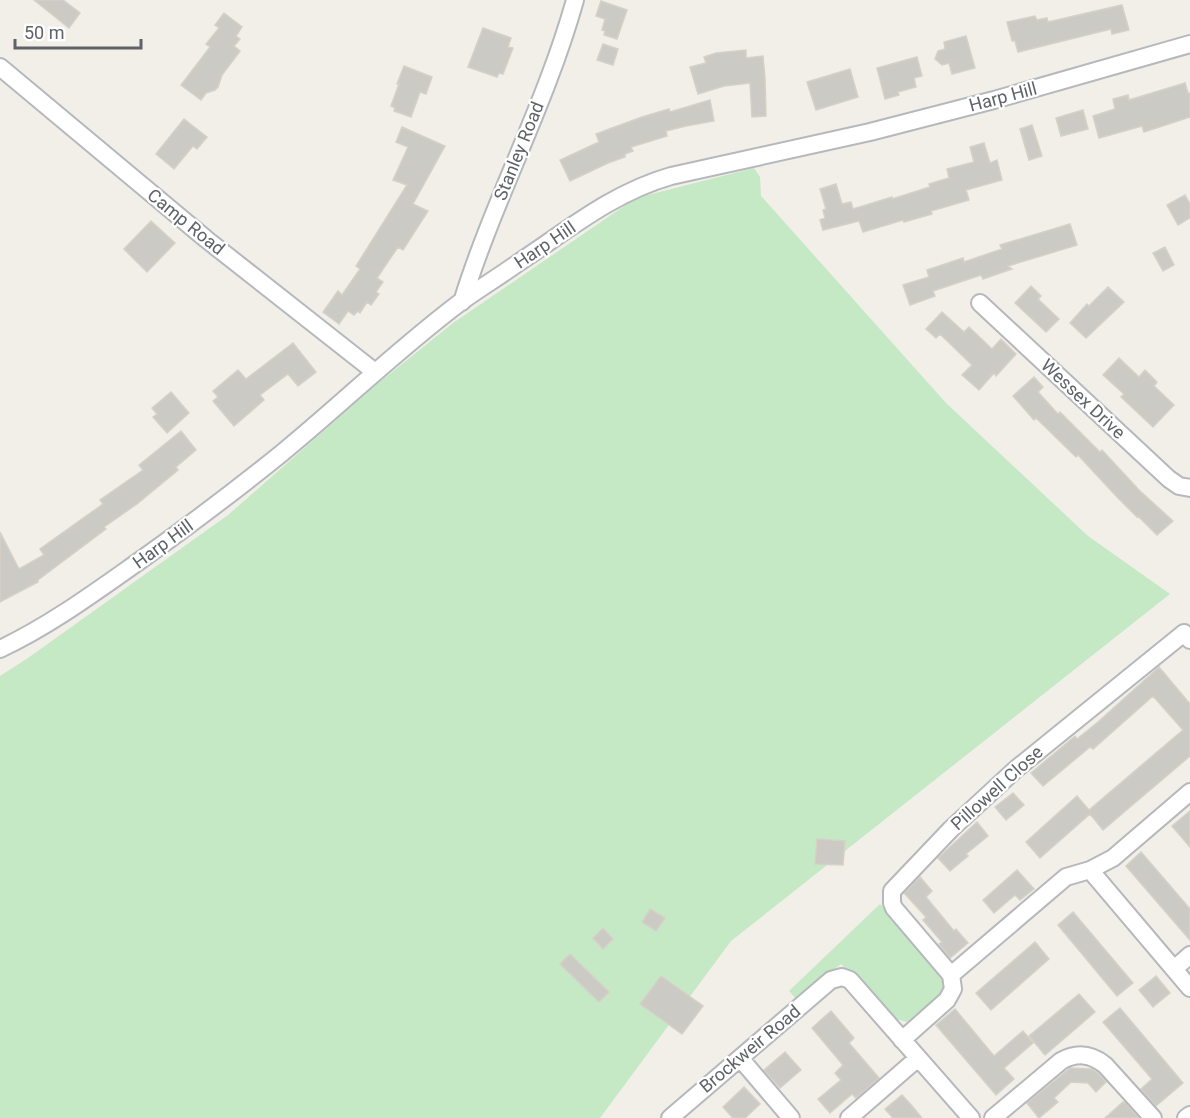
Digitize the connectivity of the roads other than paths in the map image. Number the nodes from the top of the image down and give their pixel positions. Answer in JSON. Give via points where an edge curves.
{"nodes":[{"id":1,"x":575,"y":0,"type":"edge"},
{"id":2,"x":1190,"y":44,"type":"edge"},
{"id":3,"x":0,"y":67,"type":"edge"},
{"id":4,"x":462,"y":302,"type":"junction"},
{"id":5,"x":980,"y":303,"type":"dead end"},
{"id":6,"x":375,"y":372,"type":"junction"},
{"id":7,"x":1190,"y":488,"type":"edge"},
{"id":8,"x":1190,"y":640,"type":"edge"},
{"id":9,"x":0,"y":649,"type":"edge"},
{"id":10,"x":1190,"y":792,"type":"edge"},
{"id":11,"x":1089,"y":870,"type":"junction"},
{"id":12,"x":1190,"y":955,"type":"edge"},
{"id":13,"x":1174,"y":969,"type":"junction"},
{"id":14,"x":951,"y":975,"type":"junction"},
{"id":15,"x":1190,"y":988,"type":"edge"},
{"id":16,"x":902,"y":1040,"type":"junction"},
{"id":17,"x":740,"y":1058,"type":"junction"},
{"id":18,"x":918,"y":1058,"type":"junction"},
{"id":19,"x":1190,"y":1115,"type":"edge"},
{"id":20,"x":670,"y":1118,"type":"edge"},
{"id":21,"x":791,"y":1118,"type":"edge"},
{"id":22,"x":849,"y":1118,"type":"edge"},
{"id":23,"x":971,"y":1118,"type":"edge"},
{"id":24,"x":993,"y":1118,"type":"edge"},
{"id":25,"x":1153,"y":1118,"type":"edge"},
{"id":26,"x":1186,"y":1118,"type":"edge"}],
"edges":[{"from":1,"to":4,"type":"street","name":"Stanley Road"},
{"from":2,"to":4,"type":"street","name":"Harp Hill","via":[[878,130],[651,182],[604,205]]},
{"from":3,"to":6,"type":"street","name":"Camp Road","via":[[206,239]]},
{"from":4,"to":6,"type":"street","name":"Harp Hill"},
{"from":5,"to":7,"type":"street","name":"Wessex Drive","via":[[1168,479]]},
{"from":6,"to":9,"type":"street","name":"Harp Hill","via":[[283,452],[180,532],[64,612]]},
{"from":8,"to":14,"type":"street","name":"Pillowell Close","via":[[1184,633],[1016,768],[892,891],[894,908]]},
{"from":10,"to":11,"type":"street","via":[[1113,858]]},
{"from":11,"to":13,"type":"street"},
{"from":11,"to":14,"type":"street","via":[[1066,877]]},
{"from":12,"to":13,"type":"street"},
{"from":13,"to":15,"type":"street"},
{"from":14,"to":16,"type":"street","via":[[953,989],[947,1000]]},
{"from":16,"to":17,"type":"street","name":"Brockweir Road","via":[[850,980],[842,977],[831,980]]},
{"from":16,"to":18,"type":"street"},
{"from":17,"to":20,"type":"street","name":"Brockweir Road"},
{"from":17,"to":21,"type":"street"},
{"from":18,"to":22,"type":"street"},
{"from":18,"to":23,"type":"street"},
{"from":19,"to":26,"type":"street"},
{"from":24,"to":25,"type":"street","via":[[1061,1061],[1082,1055],[1105,1065]]}]}
